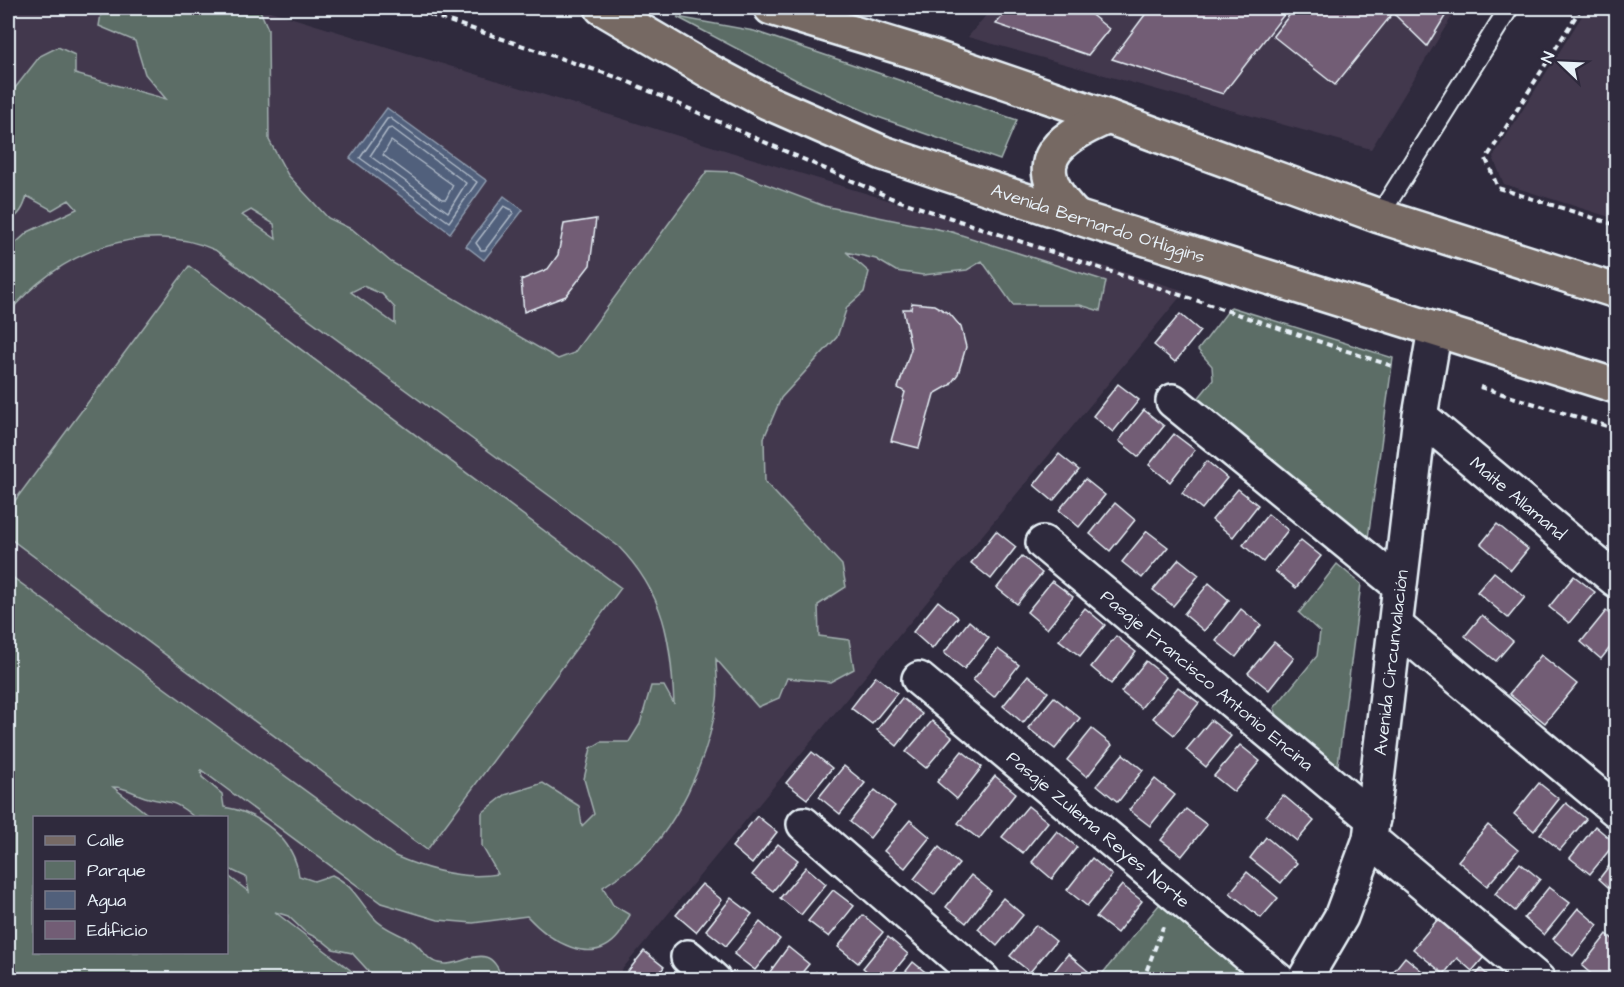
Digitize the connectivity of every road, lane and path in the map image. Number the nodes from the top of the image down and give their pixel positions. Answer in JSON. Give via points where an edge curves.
{"nodes":[{"id":1,"x":602,"y":8,"type":"edge"},
{"id":2,"x":771,"y":8,"type":"edge"},
{"id":3,"x":1509,"y":8,"type":"edge"},
{"id":4,"x":1581,"y":8,"type":"edge"},
{"id":5,"x":1108,"y":117,"type":"junction"},
{"id":6,"x":1379,"y":216,"type":"junction"},
{"id":7,"x":1076,"y":217,"type":"junction"},
{"id":8,"x":1617,"y":225,"type":"edge"},
{"id":9,"x":1617,"y":291,"type":"edge"},
{"id":10,"x":1435,"y":329,"type":"junction"},
{"id":11,"x":1617,"y":386,"type":"edge"},
{"id":12,"x":1479,"y":387,"type":"dead end"},
{"id":13,"x":1173,"y":401,"type":"dead end"},
{"id":14,"x":1420,"y":416,"type":"junction"},
{"id":15,"x":1617,"y":429,"type":"edge"},
{"id":16,"x":1043,"y":543,"type":"dead end"},
{"id":17,"x":1617,"y":580,"type":"edge"},
{"id":18,"x":1399,"y":585,"type":"junction"},
{"id":19,"x":1395,"y":625,"type":"junction"},
{"id":20,"x":919,"y":679,"type":"dead end"},
{"id":21,"x":1617,"y":810,"type":"edge"},
{"id":22,"x":804,"y":824,"type":"dead end"},
{"id":23,"x":1371,"y":829,"type":"junction"},
{"id":24,"x":1167,"y":917,"type":"dead end"},
{"id":25,"x":688,"y":957,"type":"dead end"},
{"id":26,"x":714,"y":980,"type":"edge"},
{"id":27,"x":983,"y":980,"type":"edge"},
{"id":28,"x":1143,"y":980,"type":"edge"},
{"id":29,"x":1278,"y":980,"type":"edge"},
{"id":30,"x":1304,"y":980,"type":"edge"},
{"id":31,"x":1538,"y":980,"type":"edge"}],
"edges":[{"from":1,"to":7,"type":"main road","name":"Avenida Bernardo O'Higgins","via":[[709,71],[827,130]]},
{"from":2,"to":5,"type":"main road","via":[[936,58]]},
{"from":3,"to":6,"type":"lane"},
{"from":4,"to":8,"type":"path","via":[[1486,159],[1498,188]]},
{"from":5,"to":6,"type":"main road"},
{"from":5,"to":7,"type":"main road","via":[[1071,134],[1052,155],[1053,184]]},
{"from":6,"to":9,"type":"main road"},
{"from":7,"to":10,"type":"main road","name":"Avenida Bernardo O'Higgins"},
{"from":10,"to":11,"type":"main road","name":"Avenida Bernardo O'Higgins"},
{"from":10,"to":14,"type":"street","name":"Avenida Circunvalación"},
{"from":12,"to":15,"type":"path"},
{"from":13,"to":18,"type":"street"},
{"from":14,"to":17,"type":"street","name":"Maite Allamand"},
{"from":14,"to":18,"type":"street","name":"Avenida Circunvalación"},
{"from":16,"to":23,"type":"street","name":"Pasaje Francisco Antonio Encina"},
{"from":18,"to":19,"type":"street","name":"Avenida Circunvalación"},
{"from":19,"to":21,"type":"street"},
{"from":19,"to":23,"type":"street","name":"Avenida Circunvalación"},
{"from":20,"to":29,"type":"street","name":"Pasaje Zulema Reyes Norte"},
{"from":22,"to":27,"type":"street"},
{"from":23,"to":30,"type":"street","name":"Avenida Circunvalación","via":[[1341,917]]},
{"from":23,"to":31,"type":"street","name":"Pasaje Francisco Antonio Encina"},
{"from":24,"to":28,"type":"path"},
{"from":25,"to":26,"type":"street"}]}
